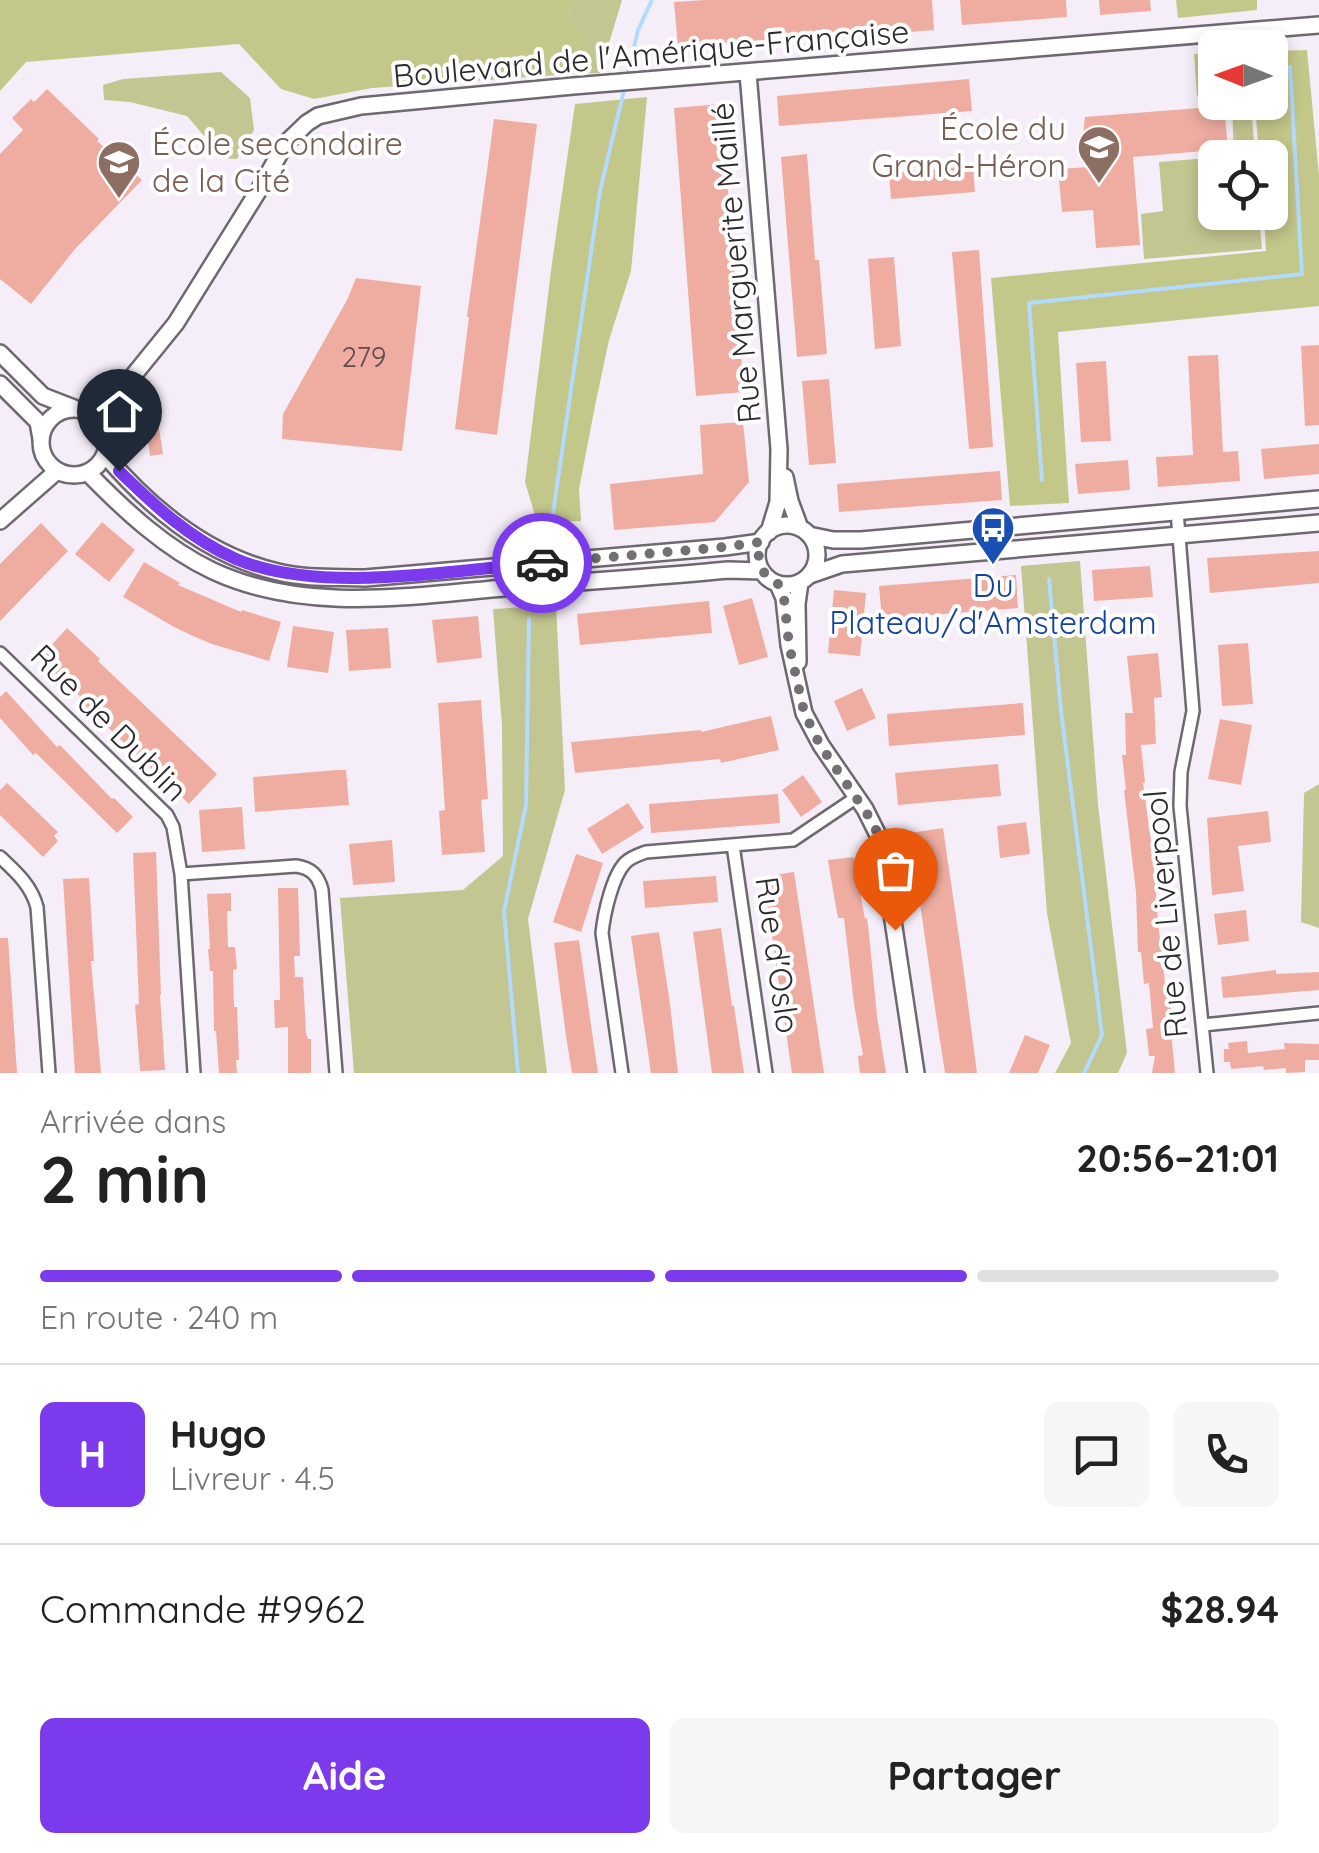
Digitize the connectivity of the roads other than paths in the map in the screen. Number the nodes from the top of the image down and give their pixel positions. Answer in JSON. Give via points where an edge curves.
{"nodes":[{"id":1,"x":1319,"y":26,"type":"edge"},
{"id":2,"x":748,"y":73,"type":"junction"},
{"id":3,"x":0,"y":352,"type":"edge"},
{"id":4,"x":0,"y":384,"type":"edge"},
{"id":5,"x":89,"y":414,"type":"junction"},
{"id":6,"x":41,"y":438,"type":"junction"},
{"id":7,"x":779,"y":449,"type":"junction"},
{"id":8,"x":105,"y":455,"type":"junction"},
{"id":9,"x":52,"y":465,"type":"junction"},
{"id":10,"x":88,"y":473,"type":"junction"},
{"id":11,"x":1319,"y":499,"type":"edge"},
{"id":12,"x":1177,"y":511,"type":"junction"},
{"id":13,"x":0,"y":518,"type":"edge"},
{"id":14,"x":1319,"y":523,"type":"edge"},
{"id":15,"x":805,"y":532,"type":"junction"},
{"id":16,"x":1179,"y":536,"type":"junction"},
{"id":17,"x":765,"y":537,"type":"junction"},
{"id":18,"x":762,"y":571,"type":"junction"},
{"id":19,"x":805,"y":579,"type":"junction"},
{"id":20,"x":778,"y":584,"type":"junction"},
{"id":21,"x":0,"y":653,"type":"edge"},
{"id":22,"x":797,"y":676,"type":"junction"},
{"id":23,"x":857,"y":798,"type":"junction"},
{"id":24,"x":733,"y":845,"type":"junction"},
{"id":25,"x":0,"y":856,"type":"edge"},
{"id":26,"x":181,"y":874,"type":"junction"},
{"id":27,"x":1319,"y":1013,"type":"edge"},
{"id":28,"x":1203,"y":1025,"type":"junction"},
{"id":29,"x":48,"y":1073,"type":"edge"},
{"id":30,"x":194,"y":1073,"type":"edge"},
{"id":31,"x":336,"y":1073,"type":"edge"},
{"id":32,"x":622,"y":1073,"type":"edge"},
{"id":33,"x":766,"y":1073,"type":"edge"},
{"id":34,"x":916,"y":1073,"type":"edge"},
{"id":35,"x":1207,"y":1073,"type":"edge"}],
"edges":[{"from":1,"to":2,"type":"main road","name":"Boulevard de l'Amérique-Française"},
{"from":2,"to":5,"type":"main road","name":"Boulevard de l'Amérique-Française","via":[[417,100],[318,116],[285,144],[176,322],[116,397]]},
{"from":2,"to":7,"type":"main road","name":"Rue Marguerite Maillé"},
{"from":3,"to":5,"type":"main road","via":[[45,398]]},
{"from":4,"to":6,"type":"main road","via":[[38,422]]},
{"from":5,"to":6,"type":"main road","via":[[62,410]]},
{"from":5,"to":8,"type":"main road","via":[[108,442]]},
{"from":6,"to":9,"type":"main road"},
{"from":7,"to":15,"type":"main road","name":"Rue Marguerite Maillé"},
{"from":7,"to":17,"type":"main road","name":"Rue Marguerite Maillé","via":[[778,502]]},
{"from":8,"to":10,"type":"main road"},
{"from":8,"to":17,"type":"main road","via":[[182,528],[237,560],[280,573],[365,578],[725,547]]},
{"from":9,"to":10,"type":"main road","via":[[67,475]]},
{"from":9,"to":13,"type":"main road"},
{"from":10,"to":18,"type":"main road","via":[[192,560],[303,596],[378,598]]},
{"from":11,"to":12,"type":"main road"},
{"from":12,"to":15,"type":"main road","via":[[862,540]]},
{"from":12,"to":16,"type":"street","name":"Rue de Liverpool"},
{"from":14,"to":16,"type":"main road"},
{"from":15,"to":17,"type":"main road","via":[[790,525]]},
{"from":15,"to":19,"type":"main road","via":[[817,555]]},
{"from":16,"to":19,"type":"main road","via":[[842,564]]},
{"from":16,"to":28,"type":"street","name":"Rue de Liverpool","via":[[1193,711],[1180,806]]},
{"from":17,"to":18,"type":"main road","via":[[758,552]]},
{"from":18,"to":20,"type":"main road"},
{"from":19,"to":20,"type":"main road"},
{"from":19,"to":22,"type":"main road"},
{"from":20,"to":22,"type":"main road"},
{"from":21,"to":26,"type":"street","name":"Rue de Dublin","via":[[167,815]]},
{"from":22,"to":23,"type":"main road","via":[[810,728]]},
{"from":23,"to":24,"type":"street","via":[[798,838]]},
{"from":23,"to":34,"type":"main road","via":[[885,858]]},
{"from":24,"to":32,"type":"street","via":[[646,852],[624,864],[618,876],[602,933]]},
{"from":24,"to":33,"type":"street","name":"Rue d'Oslo"},
{"from":25,"to":29,"type":"street","via":[[27,883],[38,907]]},
{"from":26,"to":30,"type":"street","name":"Rue de Dublin"},
{"from":26,"to":31,"type":"street","via":[[296,866],[314,873],[322,890]]},
{"from":27,"to":28,"type":"street"},
{"from":28,"to":35,"type":"street","name":"Rue de Liverpool"}]}
